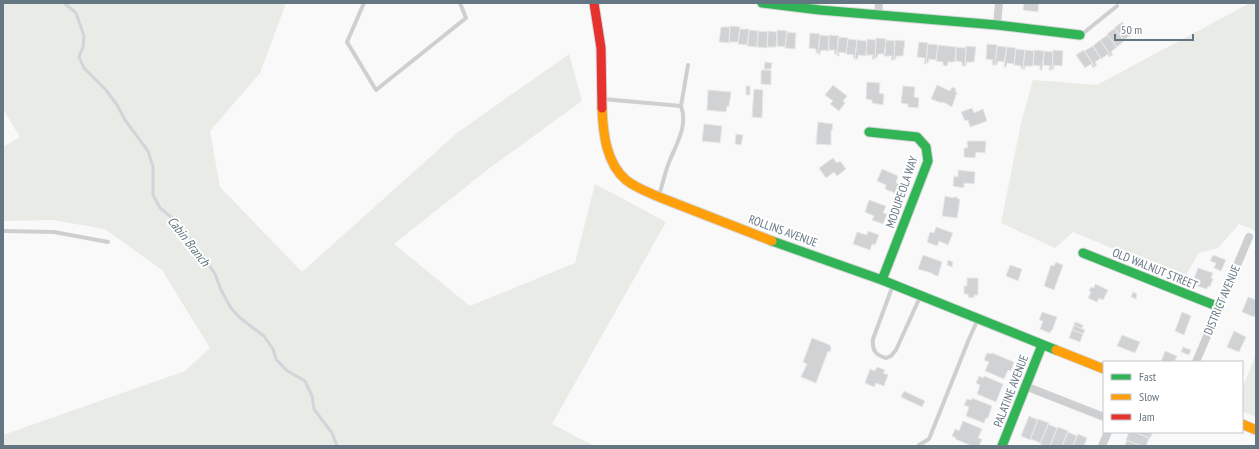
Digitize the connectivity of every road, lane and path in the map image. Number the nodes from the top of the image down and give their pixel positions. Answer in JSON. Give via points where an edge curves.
{"nodes":[{"id":1,"x":364,"y":3,"type":"edge"},
{"id":2,"x":460,"y":3,"type":"edge"},
{"id":3,"x":594,"y":3,"type":"edge"},
{"id":4,"x":762,"y":3,"type":"edge"},
{"id":5,"x":879,"y":3,"type":"edge"},
{"id":6,"x":999,"y":3,"type":"edge"},
{"id":7,"x":1117,"y":6,"type":"dead end"},
{"id":8,"x":878,"y":15,"type":"junction"},
{"id":9,"x":997,"y":25,"type":"junction"},
{"id":10,"x":1080,"y":35,"type":"joint"},
{"id":11,"x":688,"y":65,"type":"dead end"},
{"id":12,"x":602,"y":99,"type":"junction"},
{"id":13,"x":681,"y":106,"type":"junction"},
{"id":14,"x":869,"y":132,"type":"dead end"},
{"id":15,"x":658,"y":197,"type":"junction"},
{"id":16,"x":3,"y":231,"type":"edge"},
{"id":17,"x":1249,"y":237,"type":"dead end"},
{"id":18,"x":108,"y":242,"type":"dead end"},
{"id":19,"x":1083,"y":253,"type":"dead end"},
{"id":20,"x":882,"y":280,"type":"junction"},
{"id":21,"x":894,"y":284,"type":"junction"},
{"id":22,"x":921,"y":295,"type":"junction"},
{"id":23,"x":1219,"y":306,"type":"junction"},
{"id":24,"x":978,"y":319,"type":"junction"},
{"id":25,"x":1042,"y":345,"type":"junction"},
{"id":26,"x":1196,"y":361,"type":"edge"},
{"id":27,"x":1103,"y":369,"type":"edge"},
{"id":28,"x":1025,"y":386,"type":"junction"},
{"id":29,"x":1103,"y":417,"type":"edge"},
{"id":30,"x":1243,"y":424,"type":"edge"},
{"id":31,"x":1256,"y":430,"type":"edge"},
{"id":32,"x":1108,"y":433,"type":"edge"},
{"id":33,"x":919,"y":445,"type":"dead end"},
{"id":34,"x":1002,"y":446,"type":"edge"},
{"id":35,"x":1102,"y":446,"type":"edge"}],
"edges":[{"from":1,"to":2,"type":"lane","via":[[347,42],[376,90],[466,18]]},
{"from":3,"to":12,"type":"street","name":"ROLLINS AVENUE","via":[[601,43]]},
{"from":4,"to":8,"type":"street"},
{"from":5,"to":8,"type":"street"},
{"from":6,"to":9,"type":"street"},
{"from":7,"to":10,"type":"lane"},
{"from":8,"to":9,"type":"street"},
{"from":9,"to":10,"type":"street"},
{"from":11,"to":13,"type":"lane"},
{"from":12,"to":13,"type":"lane"},
{"from":12,"to":15,"type":"street","name":"ROLLINS AVENUE","via":[[604,138],[616,168],[629,182]]},
{"from":13,"to":15,"type":"lane","via":[[684,124]]},
{"from":14,"to":20,"type":"street","name":"MODUPEOLA WAY","via":[[916,137],[926,147],[928,161]]},
{"from":15,"to":20,"type":"street","name":"ROLLINS AVENUE"},
{"from":16,"to":18,"type":"lane","via":[[54,232]]},
{"from":17,"to":23,"type":"street","name":"DISTRICT AVENUE"},
{"from":19,"to":23,"type":"street","name":"OLD WALNUT STREET"},
{"from":20,"to":21,"type":"street","name":"ROLLINS AVENUE"},
{"from":21,"to":22,"type":"street","name":"ROLLINS AVENUE"},
{"from":21,"to":22,"type":"lane","via":[[873,339],[872,347],[881,356],[891,356],[896,350]]},
{"from":22,"to":24,"type":"street","name":"ROLLINS AVENUE"},
{"from":23,"to":26,"type":"street","name":"DISTRICT AVENUE"},
{"from":24,"to":25,"type":"street","name":"ROLLINS AVENUE"},
{"from":24,"to":33,"type":"lane","via":[[929,439]]},
{"from":25,"to":27,"type":"street","name":"ROLLINS AVENUE"},
{"from":25,"to":28,"type":"street","name":"PALATINE AVENUE"},
{"from":28,"to":29,"type":"street"},
{"from":28,"to":34,"type":"street","name":"PALATINE AVENUE"},
{"from":30,"to":31,"type":"street"},
{"from":32,"to":35,"type":"street"}]}
